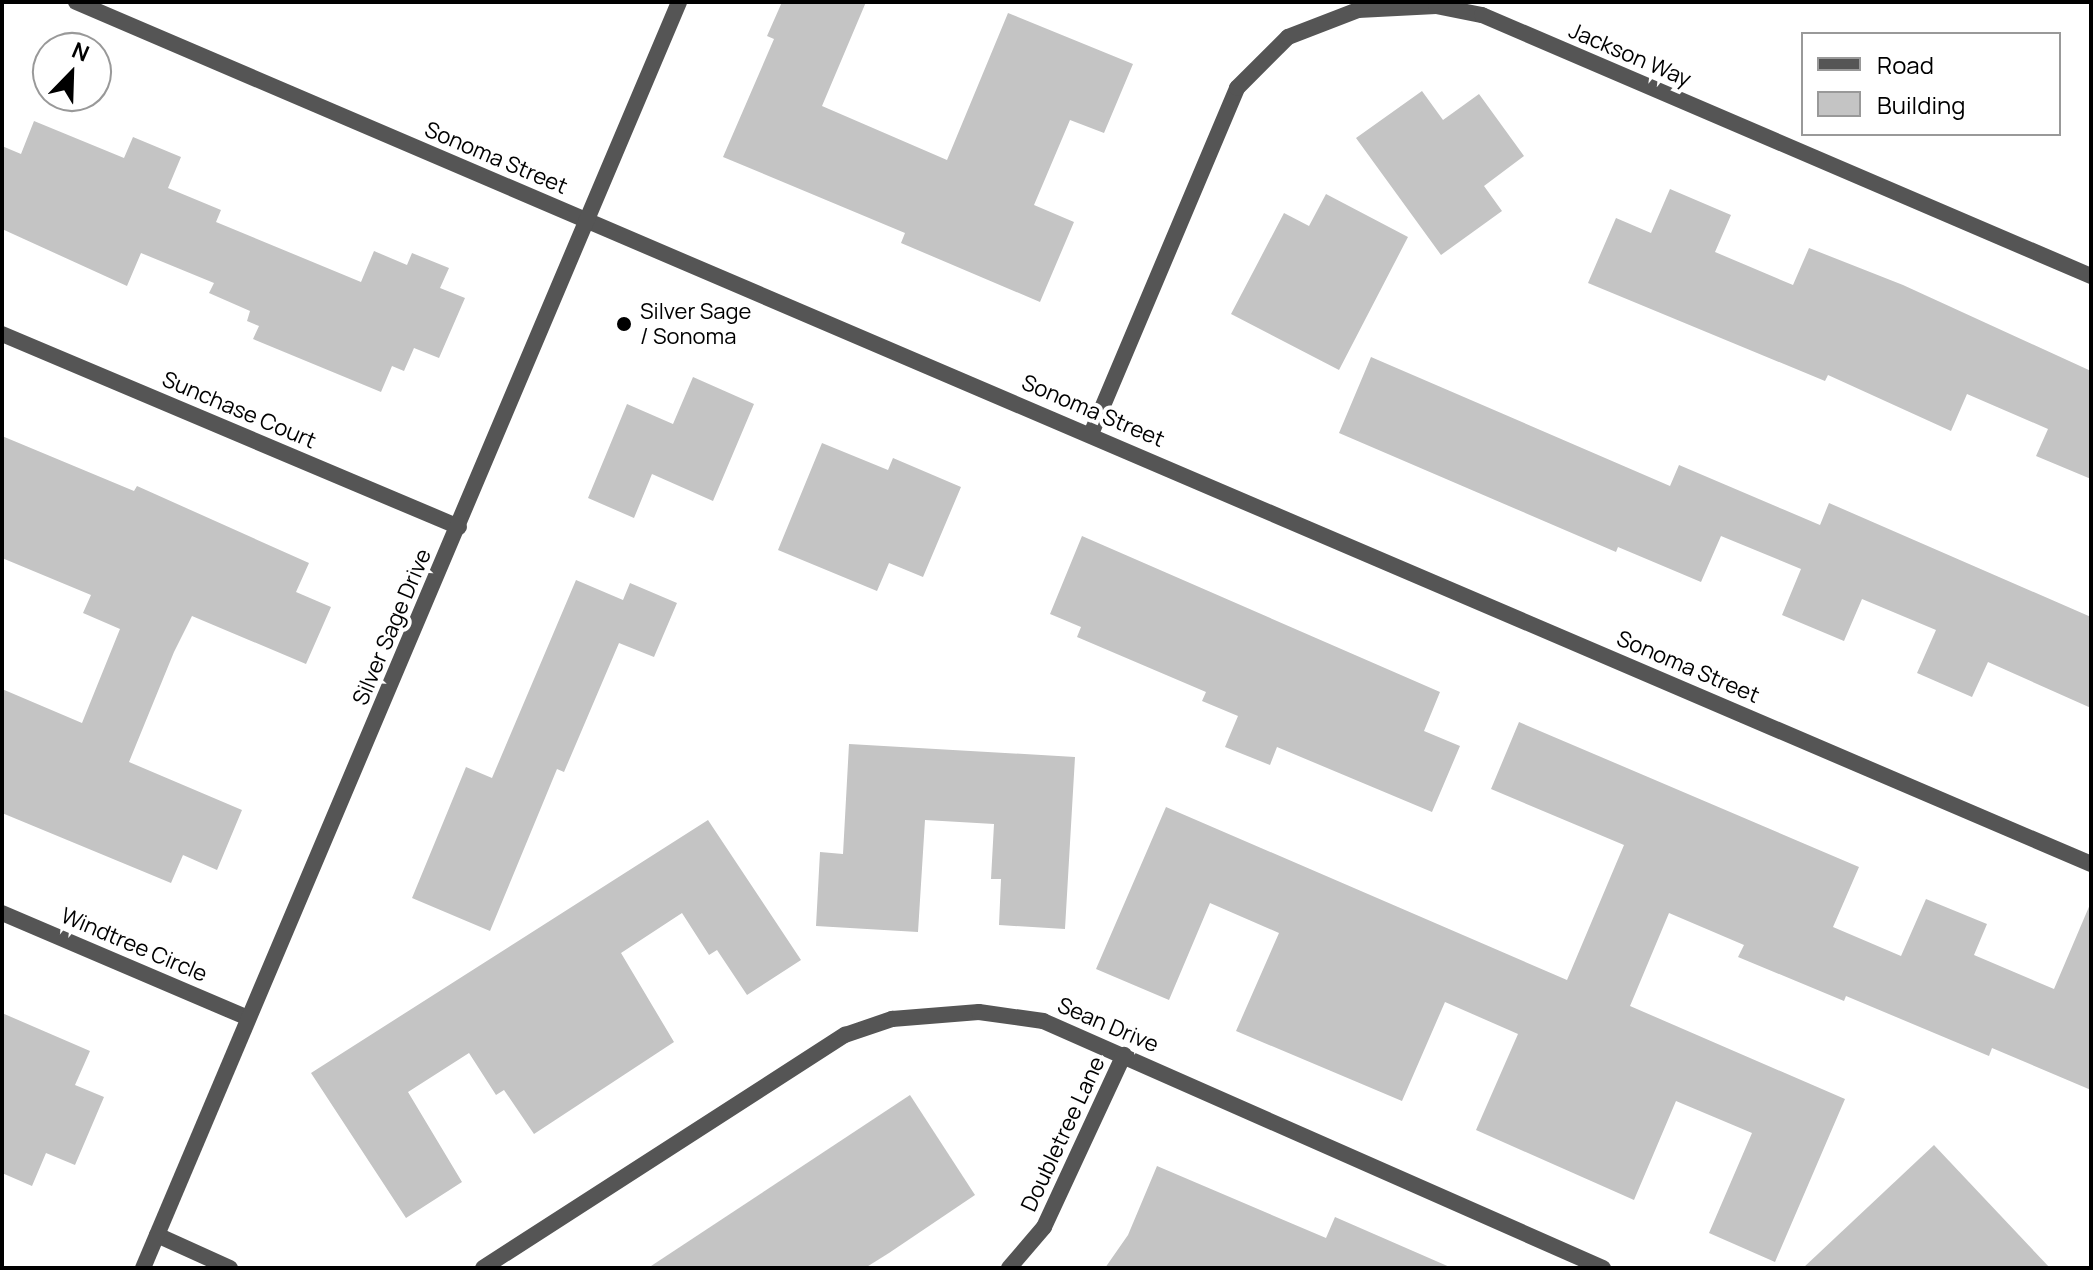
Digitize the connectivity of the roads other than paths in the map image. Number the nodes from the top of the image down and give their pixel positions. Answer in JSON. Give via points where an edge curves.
{"nodes":[{"id":1,"x":76,"y":2,"type":"edge"},
{"id":2,"x":679,"y":2,"type":"edge"},
{"id":3,"x":587,"y":221,"type":"junction"},
{"id":4,"x":2091,"y":276,"type":"edge"},
{"id":5,"x":2,"y":334,"type":"edge"},
{"id":6,"x":1091,"y":434,"type":"junction"},
{"id":7,"x":459,"y":527,"type":"junction"},
{"id":8,"x":2091,"y":864,"type":"edge"},
{"id":9,"x":2,"y":913,"type":"edge"},
{"id":10,"x":248,"y":1018,"type":"junction"},
{"id":11,"x":1124,"y":1055,"type":"junction"},
{"id":12,"x":157,"y":1235,"type":"junction"},
{"id":13,"x":1567,"y":1261,"type":"edge"},
{"id":14,"x":143,"y":1268,"type":"edge"},
{"id":15,"x":230,"y":1268,"type":"edge"},
{"id":16,"x":483,"y":1268,"type":"edge"},
{"id":17,"x":1009,"y":1268,"type":"edge"},
{"id":18,"x":1603,"y":1268,"type":"edge"}],
"edges":[{"from":1,"to":3,"type":"street","name":"Sonoma Street"},
{"from":2,"to":3,"type":"street","name":"Silver Sage Drive"},
{"from":3,"to":6,"type":"street","name":"Sonoma Street"},
{"from":3,"to":7,"type":"street","name":"Silver Sage Drive"},
{"from":4,"to":6,"type":"street","name":"Jackson Way","via":[[1482,15],[1436,6],[1358,10],[1288,37],[1237,88]]},
{"from":5,"to":7,"type":"street","name":"Sunchase Court"},
{"from":6,"to":8,"type":"street","name":"Sonoma Street"},
{"from":7,"to":10,"type":"street","name":"Silver Sage Drive"},
{"from":9,"to":10,"type":"street","name":"Windtree Circle"},
{"from":10,"to":12,"type":"street","name":"Silver Sage Drive"},
{"from":11,"to":13,"type":"street","name":"Sean Drive"},
{"from":11,"to":16,"type":"street","name":"Sean Drive","via":[[1043,1021],[979,1012],[892,1019],[845,1035]]},
{"from":11,"to":17,"type":"street","name":"Doubletree Lane","via":[[1044,1227]]},
{"from":12,"to":14,"type":"street","name":"Silver Sage Drive"},
{"from":12,"to":15,"type":"street"},
{"from":13,"to":18,"type":"street","name":"Sean Drive"}]}
